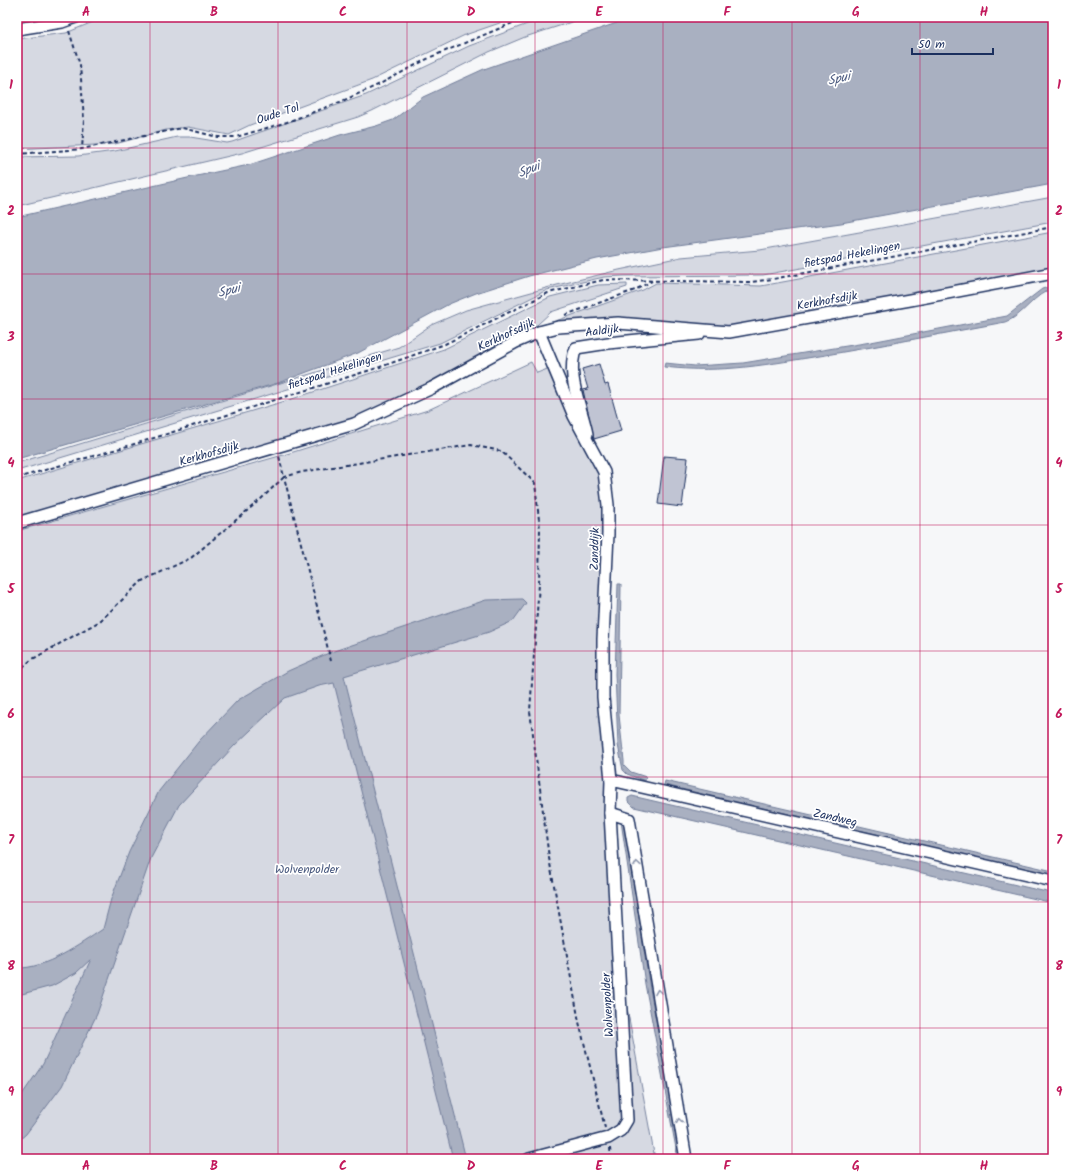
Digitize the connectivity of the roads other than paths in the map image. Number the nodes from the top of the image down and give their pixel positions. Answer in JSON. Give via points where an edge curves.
{"nodes":[{"id":1,"x":76,"y":17,"type":"edge"},
{"id":2,"x":17,"y":29,"type":"edge"},
{"id":3,"x":1053,"y":273,"type":"edge"},
{"id":4,"x":539,"y":332,"type":"junction"},
{"id":5,"x":729,"y":332,"type":"junction"},
{"id":6,"x":588,"y":444,"type":"junction"},
{"id":7,"x":17,"y":523,"type":"edge"},
{"id":8,"x":611,"y":780,"type":"junction"},
{"id":9,"x":610,"y":813,"type":"junction"},
{"id":10,"x":1053,"y":881,"type":"edge"},
{"id":11,"x":529,"y":1159,"type":"edge"},
{"id":12,"x":686,"y":1159,"type":"edge"}],
"edges":[{"from":1,"to":2,"type":"street","via":[[62,22]]},
{"from":3,"to":5,"type":"street","name":"Kerkhofsdijk"},
{"from":4,"to":5,"type":"street","name":"Kerkhofsdijk","via":[[618,323]]},
{"from":4,"to":6,"type":"street","name":"Zanddijk"},
{"from":4,"to":7,"type":"street","name":"Kerkhofsdijk","via":[[502,349],[432,388],[354,424]]},
{"from":5,"to":6,"type":"street","name":"Aaldijk","via":[[576,348],[572,358],[573,370]]},
{"from":6,"to":8,"type":"street","name":"Zanddijk","via":[[604,472],[608,505],[603,697]]},
{"from":8,"to":9,"type":"street","name":"Wolvenpolder"},
{"from":8,"to":10,"type":"street","name":"Zandweg"},
{"from":9,"to":11,"type":"street","name":"Wolvenpolder","via":[[627,1120],[621,1130],[608,1138]]},
{"from":12,"to":9,"type":"street","one_way":true,"via":[[629,819]]}]}
